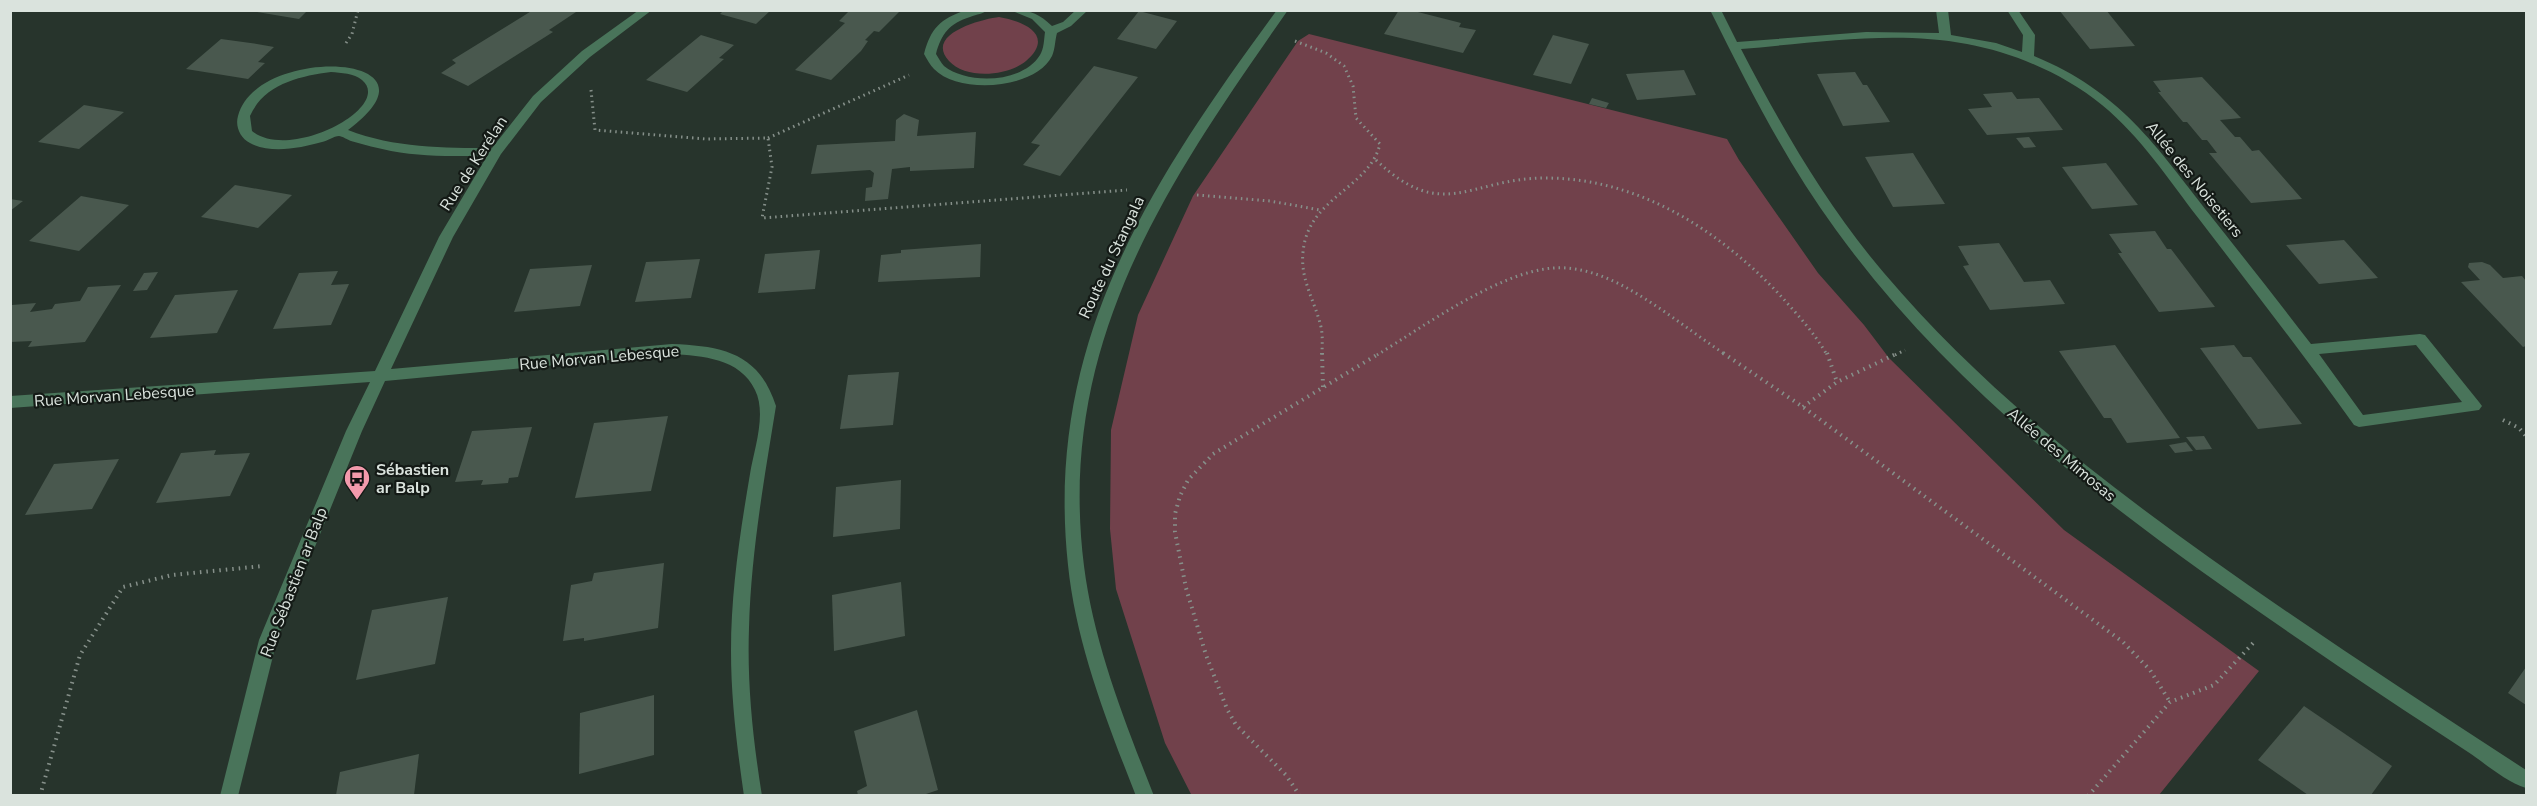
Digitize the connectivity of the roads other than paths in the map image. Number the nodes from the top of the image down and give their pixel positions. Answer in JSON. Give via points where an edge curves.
{"nodes":[{"id":1,"x":647,"y":10,"type":"edge"},
{"id":2,"x":982,"y":10,"type":"edge"},
{"id":3,"x":1015,"y":10,"type":"edge"},
{"id":4,"x":1083,"y":10,"type":"edge"},
{"id":5,"x":1283,"y":10,"type":"edge"},
{"id":6,"x":1715,"y":10,"type":"edge"},
{"id":7,"x":1942,"y":10,"type":"edge"},
{"id":8,"x":2012,"y":10,"type":"edge"},
{"id":9,"x":1051,"y":32,"type":"junction"},
{"id":10,"x":1945,"y":38,"type":"junction"},
{"id":11,"x":1734,"y":46,"type":"junction"},
{"id":12,"x":2028,"y":58,"type":"junction"},
{"id":13,"x":338,"y":131,"type":"junction"},
{"id":14,"x":495,"y":152,"type":"junction"},
{"id":15,"x":2309,"y":350,"type":"junction"},
{"id":16,"x":379,"y":376,"type":"junction"},
{"id":17,"x":10,"y":402,"type":"edge"},
{"id":18,"x":2526,"y":780,"type":"edge"},
{"id":19,"x":229,"y":795,"type":"edge"},
{"id":20,"x":753,"y":795,"type":"edge"},
{"id":21,"x":1145,"y":795,"type":"edge"}],
"edges":[{"from":1,"to":14,"type":"street","name":"Rue de Kerélan","via":[[586,54],[537,99]]},
{"from":2,"to":9,"type":"street","via":[[958,17],[936,34],[930,44],[934,64],[945,74],[961,80],[1000,81],[1020,76],[1047,57],[1052,45]]},
{"from":3,"to":9,"type":"street","via":[[1036,17]]},
{"from":4,"to":9,"type":"street"},
{"from":5,"to":21,"type":"street","name":"Route du Stangala","via":[[1139,230],[1098,323],[1086,370],[1073,455],[1076,564],[1085,615],[1106,687]]},
{"from":6,"to":11,"type":"street","name":"Allée des Mimosas"},
{"from":7,"to":10,"type":"street"},
{"from":8,"to":12,"type":"street","via":[[2029,35]]},
{"from":10,"to":11,"type":"street","name":"Allée des Noisetiers","via":[[1896,36]]},
{"from":10,"to":12,"type":"street","name":"Allée des Noisetiers","via":[[1995,46]]},
{"from":11,"to":18,"type":"street","name":"Allée des Mimosas","via":[[1809,180],[1841,228],[1933,337],[2049,446],[2124,506],[2278,616]]},
{"from":12,"to":15,"type":"street","name":"Allée des Noisetiers","via":[[2106,102],[2140,135]]},
{"from":13,"to":13,"type":"street","via":[[359,118],[375,94],[372,81],[355,70],[331,68],[292,76],[258,95],[242,120],[250,137],[272,144],[311,141]]},
{"from":13,"to":14,"type":"street","via":[[383,146]]},
{"from":14,"to":16,"type":"street","name":"Rue de Kerélan","via":[[446,237]]},
{"from":15,"to":15,"type":"street","name":"Allée des Noisetiers","via":[[2359,421],[2474,406],[2420,339]]},
{"from":16,"to":17,"type":"street","name":"Rue Morvan Lebesque"},
{"from":16,"to":19,"type":"street","name":"Rue Sébastien ar Balp","via":[[268,640]]},
{"from":16,"to":20,"type":"street","name":"Rue Morvan Lebesque","via":[[672,349],[726,356],[758,379],[768,406],[740,636],[743,714]]}]}
